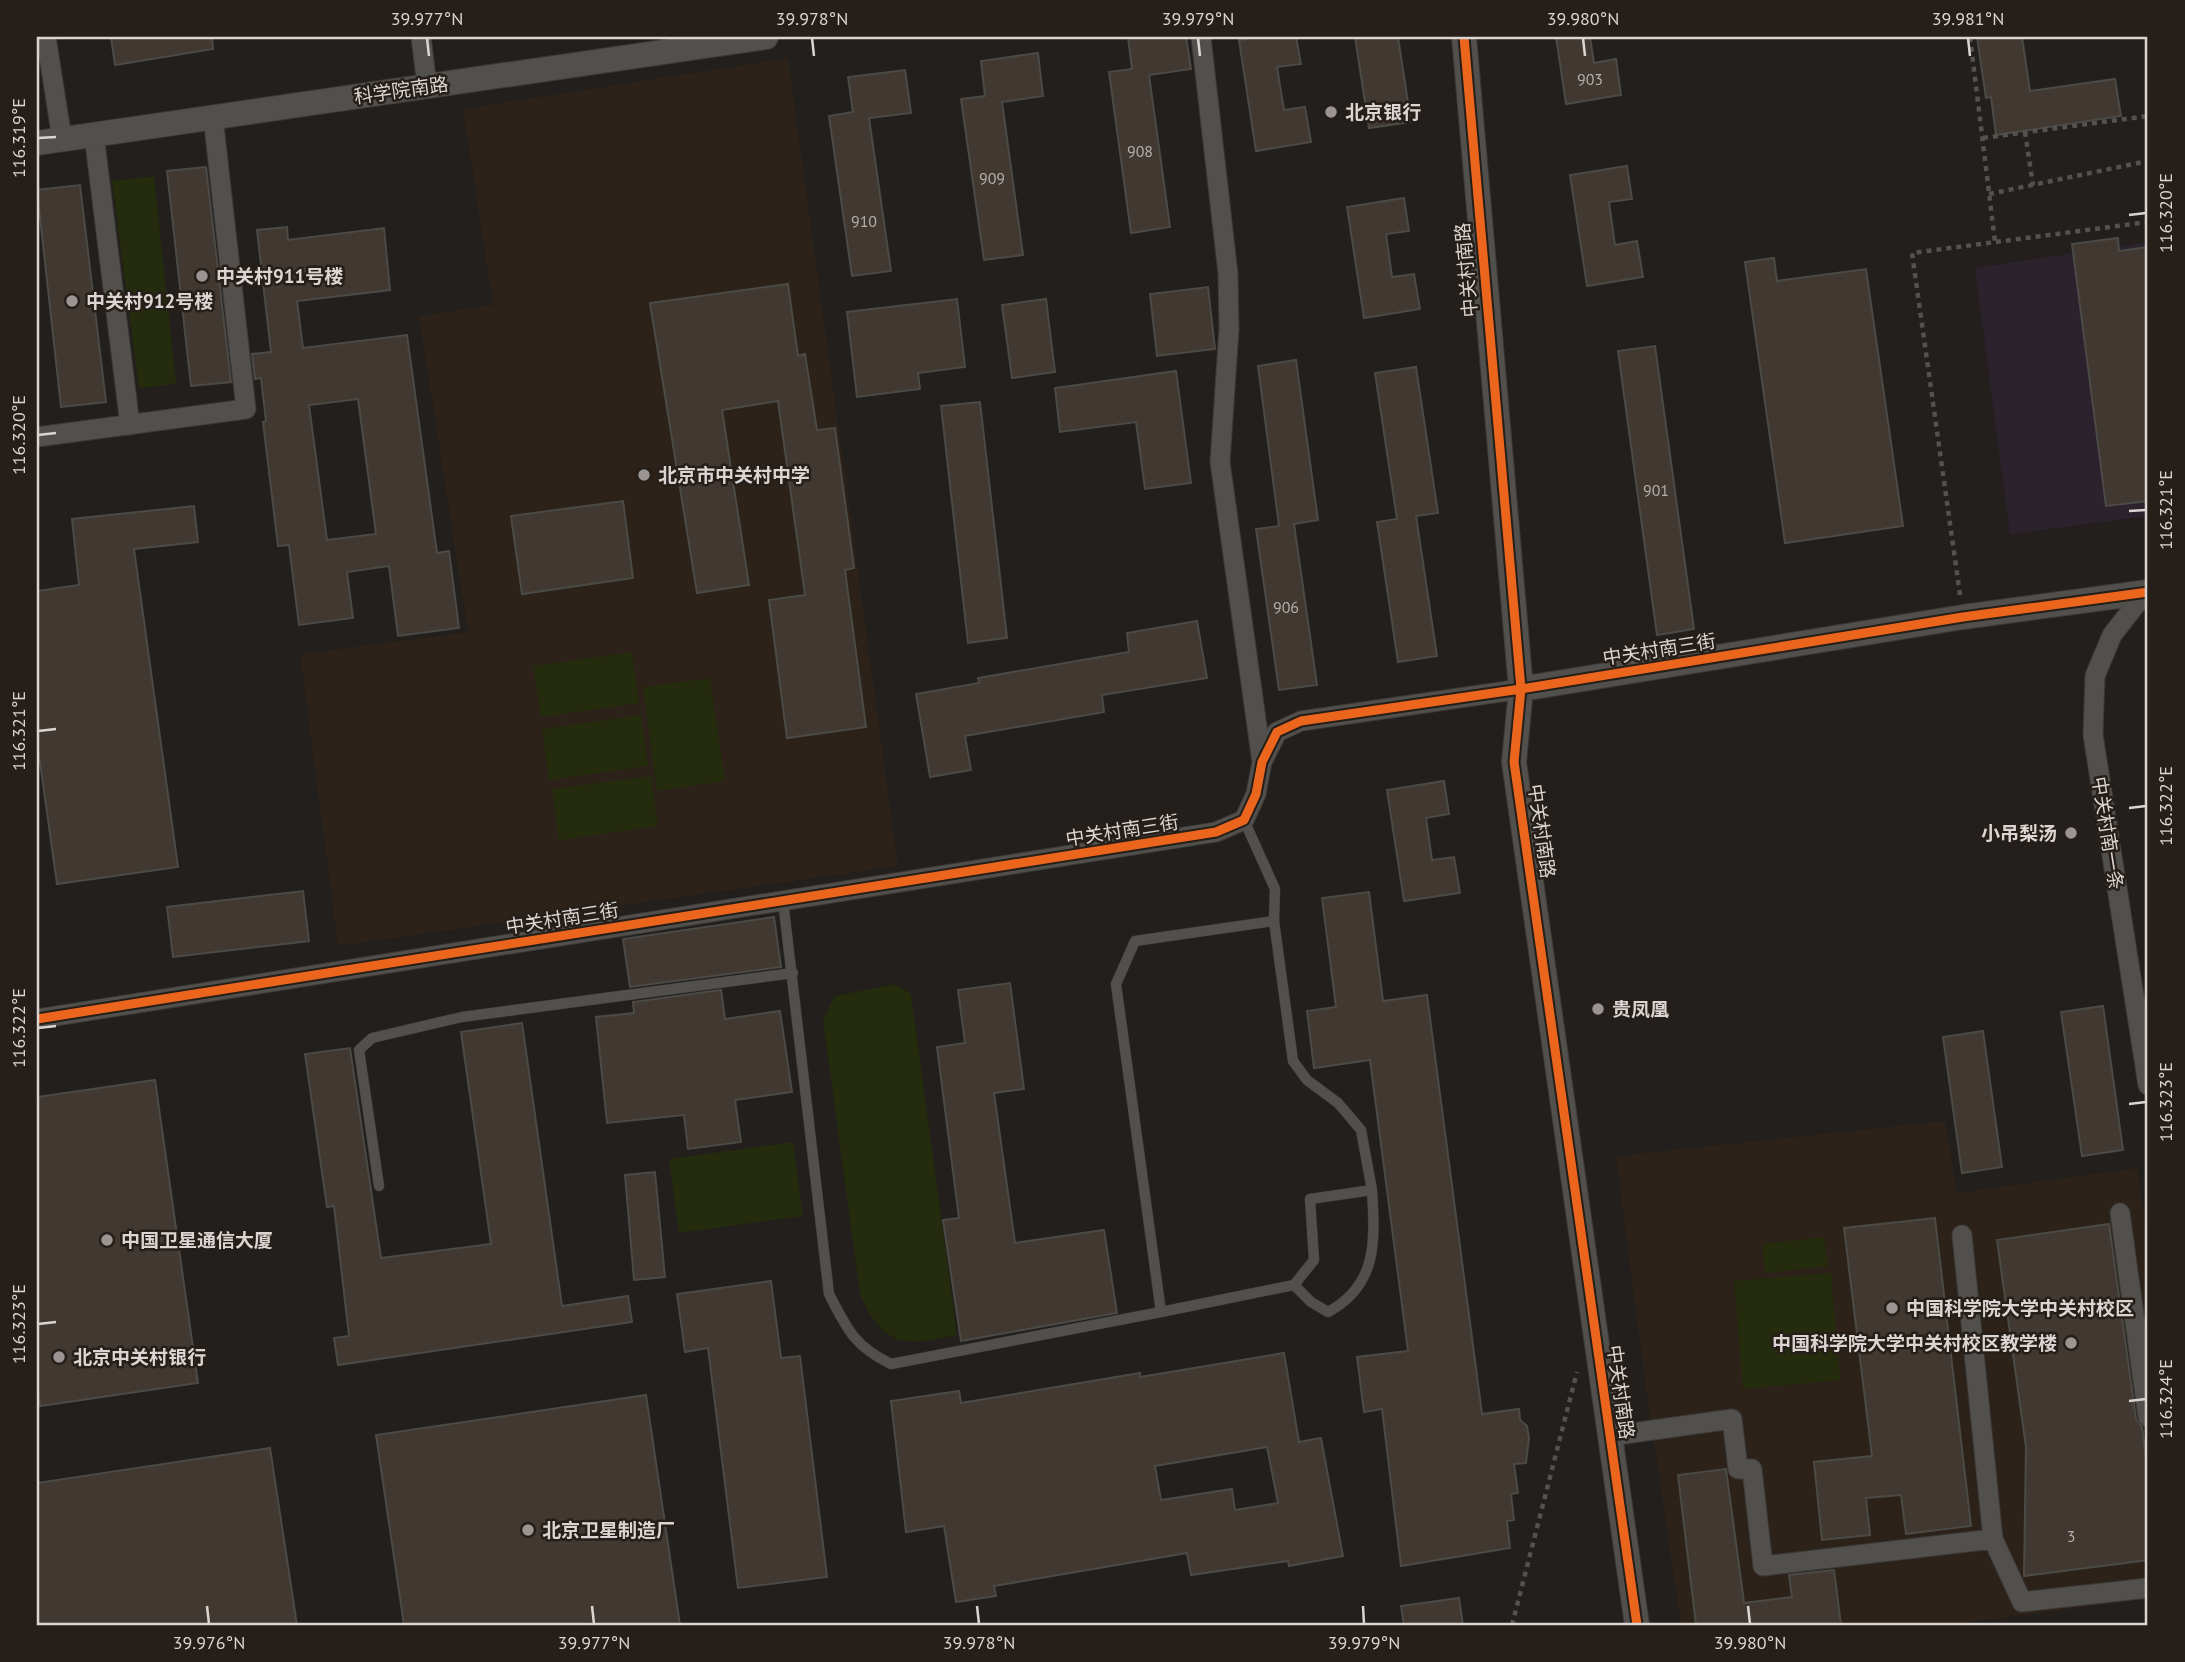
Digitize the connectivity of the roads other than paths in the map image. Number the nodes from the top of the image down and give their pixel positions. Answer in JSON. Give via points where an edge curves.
{"nodes":[{"id":1,"x":46,"y":37,"type":"edge"},
{"id":2,"x":421,"y":37,"type":"edge"},
{"id":3,"x":766,"y":37,"type":"edge"},
{"id":4,"x":1201,"y":37,"type":"edge"},
{"id":5,"x":1464,"y":37,"type":"edge"},
{"id":6,"x":427,"y":86,"type":"junction"},
{"id":7,"x":213,"y":117,"type":"junction"},
{"id":8,"x":94,"y":135,"type":"junction"},
{"id":9,"x":62,"y":139,"type":"junction"},
{"id":10,"x":37,"y":143,"type":"edge"},
{"id":11,"x":130,"y":425,"type":"junction"},
{"id":12,"x":37,"y":437,"type":"edge"},
{"id":13,"x":2147,"y":593,"type":"edge"},
{"id":14,"x":1521,"y":689,"type":"junction"},
{"id":15,"x":1262,"y":762,"type":"junction"},
{"id":16,"x":1244,"y":820,"type":"junction"},
{"id":17,"x":783,"y":901,"type":"junction"},
{"id":18,"x":1274,"y":921,"type":"junction"},
{"id":19,"x":793,"y":973,"type":"junction"},
{"id":20,"x":37,"y":1019,"type":"edge"},
{"id":21,"x":2148,"y":1085,"type":"edge"},
{"id":22,"x":379,"y":1186,"type":"dead end"},
{"id":23,"x":1372,"y":1190,"type":"junction"},
{"id":24,"x":2120,"y":1213,"type":"dead end"},
{"id":25,"x":1962,"y":1235,"type":"dead end"},
{"id":26,"x":1294,"y":1285,"type":"junction"},
{"id":27,"x":1161,"y":1312,"type":"junction"},
{"id":28,"x":2148,"y":1417,"type":"edge"},
{"id":29,"x":1610,"y":1436,"type":"junction"},
{"id":30,"x":1993,"y":1539,"type":"junction"},
{"id":31,"x":2148,"y":1588,"type":"edge"},
{"id":32,"x":1637,"y":1625,"type":"edge"}],
"edges":[{"from":1,"to":9,"type":"street"},
{"from":2,"to":6,"type":"street"},
{"from":3,"to":6,"type":"street","name":"科学院南路"},
{"from":4,"to":15,"type":"street","via":[[1228,274],[1230,329],[1220,462]]},
{"from":5,"to":14,"type":"street","name":"中关村南路"},
{"from":6,"to":7,"type":"street","name":"科学院南路"},
{"from":7,"to":8,"type":"street","name":"科学院南路"},
{"from":7,"to":11,"type":"street","via":[[246,409]]},
{"from":8,"to":9,"type":"street","name":"科学院南路"},
{"from":8,"to":11,"type":"street"},
{"from":9,"to":10,"type":"street","name":"科学院南路"},
{"from":11,"to":12,"type":"street"},
{"from":13,"to":14,"type":"street","name":"中关村南三街","via":[[1963,617]]},
{"from":13,"to":21,"type":"street","name":"中关村南一条","via":[[2112,635],[2095,676],[2093,734]]},
{"from":14,"to":15,"type":"street","name":"中关村南三街","via":[[1301,721],[1277,732]]},
{"from":14,"to":29,"type":"street","name":"中关村南路","via":[[1514,762]]},
{"from":15,"to":16,"type":"street","name":"中关村南三街","via":[[1256,794]]},
{"from":16,"to":17,"type":"street","name":"中关村南三街","via":[[1216,832]]},
{"from":16,"to":18,"type":"lane","via":[[1275,889]]},
{"from":17,"to":19,"type":"lane"},
{"from":17,"to":20,"type":"street","name":"中关村南三街"},
{"from":18,"to":23,"type":"lane","via":[[1293,1061],[1361,1130]]},
{"from":18,"to":27,"type":"lane","via":[[1135,941],[1116,984]]},
{"from":19,"to":22,"type":"lane","via":[[461,1017],[372,1038],[359,1050]]},
{"from":19,"to":27,"type":"lane","via":[[829,1294],[866,1352],[891,1364]]},
{"from":23,"to":26,"type":"lane","via":[[1310,1199],[1314,1260]]},
{"from":23,"to":26,"type":"lane","via":[[1375,1235],[1366,1273],[1347,1301],[1328,1312],[1311,1303]]},
{"from":24,"to":28,"type":"street"},
{"from":25,"to":30,"type":"street"},
{"from":26,"to":27,"type":"lane"},
{"from":29,"to":30,"type":"street","via":[[1732,1419],[1738,1469],[1752,1469],[1763,1566]]},
{"from":29,"to":32,"type":"street","name":"中关村南路"},
{"from":30,"to":31,"type":"street","via":[[2022,1602]]}]}
